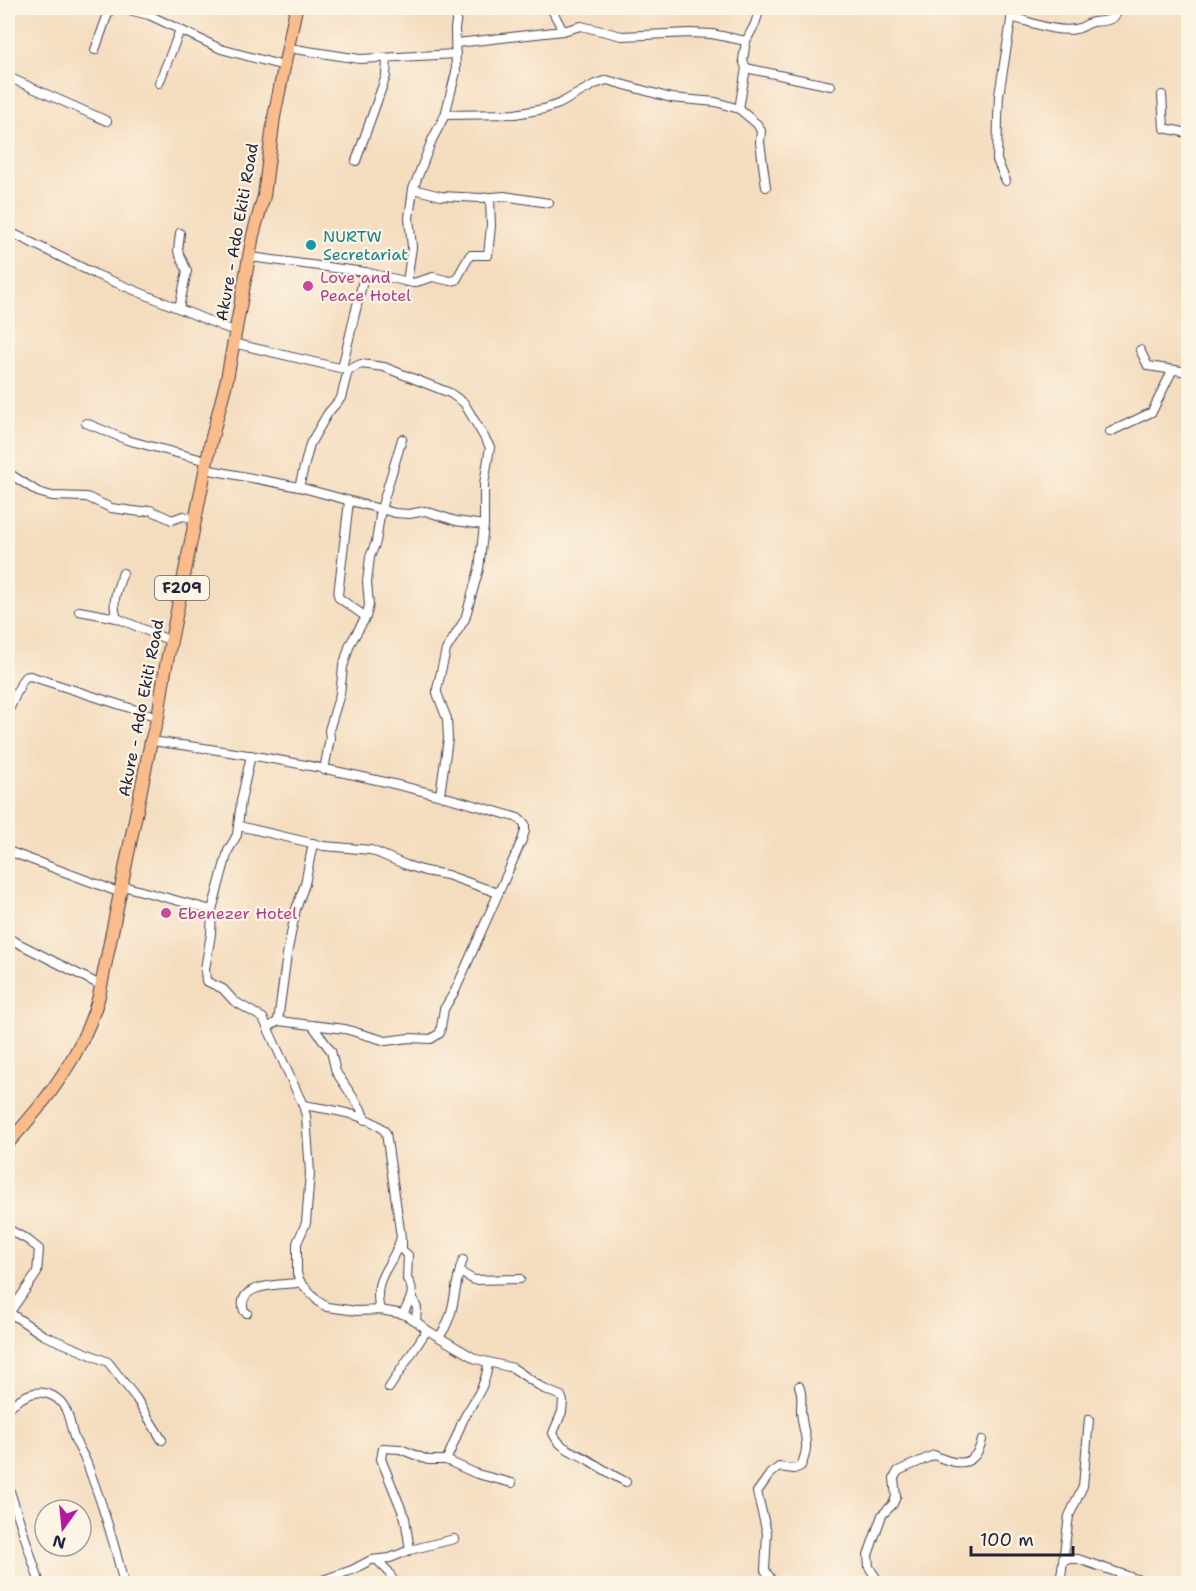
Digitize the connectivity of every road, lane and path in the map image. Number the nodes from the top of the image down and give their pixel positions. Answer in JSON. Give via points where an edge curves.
{"nodes":[{"id":1,"x":110,"y":8,"type":"edge"},
{"id":2,"x":120,"y":8,"type":"edge"},
{"id":3,"x":296,"y":8,"type":"edge"},
{"id":4,"x":458,"y":8,"type":"edge"},
{"id":5,"x":551,"y":8,"type":"edge"},
{"id":6,"x":760,"y":8,"type":"edge"},
{"id":7,"x":1013,"y":8,"type":"edge"},
{"id":8,"x":1119,"y":8,"type":"edge"},
{"id":9,"x":150,"y":11,"type":"edge"},
{"id":10,"x":1011,"y":17,"type":"junction"},
{"id":11,"x":180,"y":30,"type":"junction"},
{"id":12,"x":563,"y":31,"type":"junction"},
{"id":13,"x":747,"y":41,"type":"junction"},
{"id":14,"x":457,"y":43,"type":"junction"},
{"id":15,"x":288,"y":48,"type":"junction"},
{"id":16,"x":95,"y":50,"type":"dead end"},
{"id":17,"x":456,"y":54,"type":"junction"},
{"id":18,"x":387,"y":58,"type":"junction"},
{"id":19,"x":284,"y":66,"type":"junction"},
{"id":20,"x":746,"y":68,"type":"junction"},
{"id":21,"x":8,"y":77,"type":"edge"},
{"id":22,"x":159,"y":83,"type":"dead end"},
{"id":23,"x":831,"y":86,"type":"dead end"},
{"id":24,"x":1162,"y":95,"type":"dead end"},
{"id":25,"x":739,"y":109,"type":"junction"},
{"id":26,"x":445,"y":115,"type":"junction"},
{"id":27,"x":107,"y":120,"type":"dead end"},
{"id":28,"x":1188,"y":133,"type":"edge"},
{"id":29,"x":356,"y":161,"type":"dead end"},
{"id":30,"x":1006,"y":181,"type":"dead end"},
{"id":31,"x":766,"y":188,"type":"dead end"},
{"id":32,"x":413,"y":189,"type":"junction"},
{"id":33,"x":490,"y":197,"type":"junction"},
{"id":34,"x":549,"y":203,"type":"dead end"},
{"id":35,"x":8,"y":231,"type":"edge"},
{"id":36,"x":180,"y":233,"type":"dead end"},
{"id":37,"x":250,"y":257,"type":"junction"},
{"id":38,"x":365,"y":273,"type":"junction"},
{"id":39,"x":407,"y":282,"type":"junction"},
{"id":40,"x":179,"y":308,"type":"junction"},
{"id":41,"x":234,"y":337,"type":"junction"},
{"id":42,"x":1140,"y":350,"type":"dead end"},
{"id":43,"x":345,"y":369,"type":"junction"},
{"id":44,"x":1172,"y":371,"type":"junction"},
{"id":45,"x":1188,"y":372,"type":"edge"},
{"id":46,"x":86,"y":423,"type":"dead end"},
{"id":47,"x":1110,"y":432,"type":"dead end"},
{"id":48,"x":402,"y":439,"type":"dead end"},
{"id":49,"x":206,"y":465,"type":"junction"},
{"id":50,"x":8,"y":482,"type":"edge"},
{"id":51,"x":299,"y":487,"type":"junction"},
{"id":52,"x":349,"y":501,"type":"junction"},
{"id":53,"x":381,"y":509,"type":"junction"},
{"id":54,"x":196,"y":519,"type":"junction"},
{"id":55,"x":484,"y":525,"type":"junction"},
{"id":56,"x":123,"y":573,"type":"dead end"},
{"id":57,"x":79,"y":611,"type":"dead end"},
{"id":58,"x":366,"y":617,"type":"junction"},
{"id":59,"x":117,"y":618,"type":"junction"},
{"id":60,"x":171,"y":641,"type":"junction"},
{"id":61,"x":8,"y":712,"type":"edge"},
{"id":62,"x":158,"y":717,"type":"junction"},
{"id":63,"x":151,"y":741,"type":"junction"},
{"id":64,"x":251,"y":755,"type":"junction"},
{"id":65,"x":324,"y":770,"type":"junction"},
{"id":66,"x":440,"y":795,"type":"junction"},
{"id":67,"x":239,"y":826,"type":"junction"},
{"id":68,"x":313,"y":843,"type":"junction"},
{"id":69,"x":8,"y":850,"type":"edge"},
{"id":70,"x":122,"y":890,"type":"junction"},
{"id":71,"x":498,"y":893,"type":"junction"},
{"id":72,"x":212,"y":910,"type":"junction"},
{"id":73,"x":8,"y":938,"type":"edge"},
{"id":74,"x":102,"y":986,"type":"junction"},
{"id":75,"x":278,"y":1021,"type":"junction"},
{"id":76,"x":312,"y":1026,"type":"junction"},
{"id":77,"x":268,"y":1027,"type":"junction"},
{"id":78,"x":303,"y":1105,"type":"junction"},
{"id":79,"x":365,"y":1120,"type":"junction"},
{"id":80,"x":8,"y":1143,"type":"edge"},
{"id":81,"x":8,"y":1229,"type":"edge"},
{"id":82,"x":401,"y":1237,"type":"junction"},
{"id":83,"x":463,"y":1260,"type":"dead end"},
{"id":84,"x":460,"y":1272,"type":"junction"},
{"id":85,"x":520,"y":1279,"type":"dead end"},
{"id":86,"x":299,"y":1281,"type":"junction"},
{"id":87,"x":412,"y":1296,"type":"junction"},
{"id":88,"x":380,"y":1310,"type":"junction"},
{"id":89,"x":247,"y":1313,"type":"dead end"},
{"id":90,"x":9,"y":1314,"type":"edge"},
{"id":91,"x":403,"y":1314,"type":"junction"},
{"id":92,"x":416,"y":1321,"type":"junction"},
{"id":93,"x":427,"y":1330,"type":"junction"},
{"id":94,"x":439,"y":1336,"type":"junction"},
{"id":95,"x":488,"y":1364,"type":"junction"},
{"id":96,"x":799,"y":1386,"type":"dead end"},
{"id":97,"x":389,"y":1388,"type":"dead end"},
{"id":98,"x":8,"y":1408,"type":"edge"},
{"id":99,"x":1089,"y":1419,"type":"dead end"},
{"id":100,"x":162,"y":1440,"type":"dead end"},
{"id":101,"x":982,"y":1440,"type":"dead end"},
{"id":102,"x":446,"y":1460,"type":"junction"},
{"id":103,"x":626,"y":1482,"type":"dead end"},
{"id":104,"x":512,"y":1484,"type":"dead end"},
{"id":105,"x":8,"y":1485,"type":"edge"},
{"id":106,"x":454,"y":1539,"type":"dead end"},
{"id":107,"x":410,"y":1550,"type":"junction"},
{"id":108,"x":1064,"y":1560,"type":"junction"},
{"id":109,"x":378,"y":1561,"type":"junction"},
{"id":110,"x":40,"y":1584,"type":"edge"},
{"id":111,"x":124,"y":1584,"type":"edge"},
{"id":112,"x":311,"y":1584,"type":"edge"},
{"id":113,"x":394,"y":1584,"type":"edge"},
{"id":114,"x":774,"y":1584,"type":"edge"},
{"id":115,"x":880,"y":1584,"type":"edge"},
{"id":116,"x":1060,"y":1584,"type":"edge"},
{"id":117,"x":1151,"y":1584,"type":"edge"}],
"edges":[{"from":1,"to":16,"type":"street"},
{"from":2,"to":9,"type":"street"},
{"from":3,"to":15,"type":"main road","name":"Akure - Ado Ekiti Road","number":"F209"},
{"from":4,"to":14,"type":"street"},
{"from":5,"to":12,"type":"street"},
{"from":6,"to":13,"type":"street"},
{"from":7,"to":10,"type":"street"},
{"from":8,"to":10,"type":"street","via":[[1108,21],[1090,22],[1075,30]]},
{"from":9,"to":11,"type":"street"},
{"from":10,"to":30,"type":"street","via":[[998,118],[997,160]]},
{"from":11,"to":19,"type":"street","via":[[221,49]]},
{"from":11,"to":22,"type":"street"},
{"from":12,"to":13,"type":"street","via":[[581,26],[622,36],[690,33]]},
{"from":12,"to":14,"type":"street"},
{"from":13,"to":20,"type":"street","via":[[743,60]]},
{"from":14,"to":17,"type":"street"},
{"from":15,"to":18,"type":"street","via":[[360,59]]},
{"from":15,"to":19,"type":"main road","name":"Akure - Ado Ekiti Road","number":"F209"},
{"from":17,"to":18,"type":"street"},
{"from":17,"to":26,"type":"street","via":[[454,84]]},
{"from":18,"to":29,"type":"street","via":[[386,76]]},
{"from":19,"to":37,"type":"main road","name":"Akure - Ado Ekiti Road","number":"F209","via":[[264,196]]},
{"from":20,"to":23,"type":"street"},
{"from":20,"to":25,"type":"street"},
{"from":21,"to":27,"type":"street"},
{"from":24,"to":28,"type":"street","via":[[1164,128]]},
{"from":25,"to":26,"type":"street","via":[[716,102],[671,98],[607,80],[544,110]]},
{"from":25,"to":31,"type":"street","via":[[761,131]]},
{"from":26,"to":32,"type":"street"},
{"from":32,"to":33,"type":"street","via":[[441,196]]},
{"from":32,"to":39,"type":"street"},
{"from":33,"to":34,"type":"street"},
{"from":33,"to":39,"type":"street","via":[[488,255],[470,255],[453,281],[433,277],[419,283]]},
{"from":35,"to":40,"type":"street","via":[[95,274]]},
{"from":36,"to":40,"type":"street","via":[[178,251],[187,271]]},
{"from":37,"to":38,"type":"street"},
{"from":37,"to":41,"type":"main road","name":"Akure - Ado Ekiti Road","number":"F209"},
{"from":38,"to":39,"type":"street"},
{"from":38,"to":43,"type":"street"},
{"from":40,"to":41,"type":"street"},
{"from":41,"to":43,"type":"street"},
{"from":41,"to":49,"type":"main road","name":"Akure - Ado Ekiti Road","number":"F209"},
{"from":42,"to":44,"type":"street","via":[[1148,366]]},
{"from":43,"to":51,"type":"street","via":[[340,398],[310,444]]},
{"from":43,"to":55,"type":"street","via":[[361,364],[384,367],[440,388],[464,403],[490,447],[484,484]]},
{"from":44,"to":45,"type":"street"},
{"from":44,"to":47,"type":"street","via":[[1152,412]]},
{"from":46,"to":49,"type":"street"},
{"from":48,"to":53,"type":"street"},
{"from":49,"to":51,"type":"street"},
{"from":49,"to":54,"type":"main road","name":"Akure - Ado Ekiti Road","number":"F209"},
{"from":50,"to":54,"type":"street","via":[[10,474],[52,496],[87,497],[111,508],[141,513],[150,510],[172,520],[183,516]]},
{"from":51,"to":52,"type":"street"},
{"from":52,"to":53,"type":"street"},
{"from":52,"to":58,"type":"street","via":[[338,595]]},
{"from":53,"to":55,"type":"street","via":[[402,515],[425,512]]},
{"from":53,"to":58,"type":"street","via":[[367,582]]},
{"from":54,"to":60,"type":"main road","name":"Akure - Ado Ekiti Road","number":"F209"},
{"from":55,"to":66,"type":"street","via":[[479,569],[468,610],[446,650],[437,689],[447,719],[448,739]]},
{"from":56,"to":59,"type":"street","via":[[114,600]]},
{"from":57,"to":59,"type":"street"},
{"from":58,"to":65,"type":"street","via":[[343,667],[340,694],[328,730]]},
{"from":59,"to":60,"type":"street"},
{"from":60,"to":62,"type":"main road","name":"Akure - Ado Ekiti Road","number":"F209"},
{"from":61,"to":62,"type":"street","via":[[22,681],[30,676]]},
{"from":62,"to":63,"type":"main road","name":"Akure - Ado Ekiti Road","number":"F209"},
{"from":63,"to":64,"type":"street"},
{"from":63,"to":70,"type":"main road","name":"Akure - Ado Ekiti Road","number":"F209"},
{"from":64,"to":65,"type":"street"},
{"from":64,"to":67,"type":"street"},
{"from":65,"to":66,"type":"street"},
{"from":66,"to":71,"type":"street","via":[[518,818],[525,824],[522,840]]},
{"from":67,"to":68,"type":"street"},
{"from":67,"to":72,"type":"street"},
{"from":68,"to":71,"type":"street","via":[[371,850]]},
{"from":68,"to":75,"type":"street","via":[[287,954]]},
{"from":69,"to":70,"type":"street"},
{"from":70,"to":72,"type":"street"},
{"from":70,"to":74,"type":"main road","name":"Akure - Ado Ekiti Road","number":"F209"},
{"from":71,"to":76,"type":"street","via":[[444,1009],[437,1036],[386,1041],[345,1029]]},
{"from":72,"to":77,"type":"street","via":[[206,981],[260,1015]]},
{"from":73,"to":74,"type":"street"},
{"from":74,"to":80,"type":"main road","name":"Akure - Ado Ekiti Road","number":"F209","via":[[93,1019],[74,1058],[39,1109]]},
{"from":75,"to":76,"type":"street"},
{"from":75,"to":77,"type":"street"},
{"from":76,"to":79,"type":"street","via":[[331,1051],[336,1072]]},
{"from":77,"to":78,"type":"street"},
{"from":78,"to":79,"type":"street"},
{"from":78,"to":86,"type":"street","via":[[310,1173],[306,1223],[297,1243]]},
{"from":79,"to":82,"type":"street","via":[[381,1126],[386,1133]]},
{"from":81,"to":90,"type":"street","via":[[39,1249],[37,1273]]},
{"from":82,"to":87,"type":"street","via":[[402,1250],[408,1255],[407,1279]]},
{"from":82,"to":88,"type":"street","via":[[382,1275]]},
{"from":83,"to":84,"type":"street"},
{"from":84,"to":85,"type":"street","via":[[474,1280]]},
{"from":84,"to":94,"type":"street","via":[[449,1319]]},
{"from":86,"to":88,"type":"street","via":[[327,1307]]},
{"from":86,"to":89,"type":"street","via":[[249,1292],[242,1306]]},
{"from":87,"to":91,"type":"street"},
{"from":87,"to":92,"type":"street","via":[[417,1308]]},
{"from":88,"to":91,"type":"street"},
{"from":90,"to":100,"type":"street","via":[[43,1335],[108,1362]]},
{"from":91,"to":92,"type":"street"},
{"from":92,"to":93,"type":"street"},
{"from":93,"to":94,"type":"street"},
{"from":93,"to":97,"type":"street"},
{"from":94,"to":95,"type":"street"},
{"from":95,"to":102,"type":"street","via":[[482,1391]]},
{"from":95,"to":103,"type":"street","via":[[513,1368],[561,1396],[563,1406],[555,1437],[568,1451]]},
{"from":96,"to":114,"type":"street","via":[[803,1395],[805,1457],[801,1466],[794,1469],[779,1467],[757,1491],[767,1533],[765,1570]]},
{"from":98,"to":111,"type":"street","via":[[29,1394],[43,1393],[65,1408],[89,1467]]},
{"from":99,"to":108,"type":"street","via":[[1083,1486],[1069,1516]]},
{"from":101,"to":115,"type":"street","via":[[974,1458],[962,1462],[934,1455],[898,1471],[894,1478],[896,1497],[882,1515],[868,1555],[869,1567]]},
{"from":102,"to":104,"type":"street"},
{"from":102,"to":107,"type":"street","via":[[428,1460],[400,1449],[383,1448],[381,1452],[405,1518]]},
{"from":105,"to":110,"type":"street"},
{"from":106,"to":107,"type":"street"},
{"from":107,"to":109,"type":"street"},
{"from":108,"to":116,"type":"street"},
{"from":108,"to":117,"type":"street","via":[[1078,1559]]},
{"from":109,"to":112,"type":"street","via":[[371,1560]]},
{"from":109,"to":113,"type":"street"}]}
